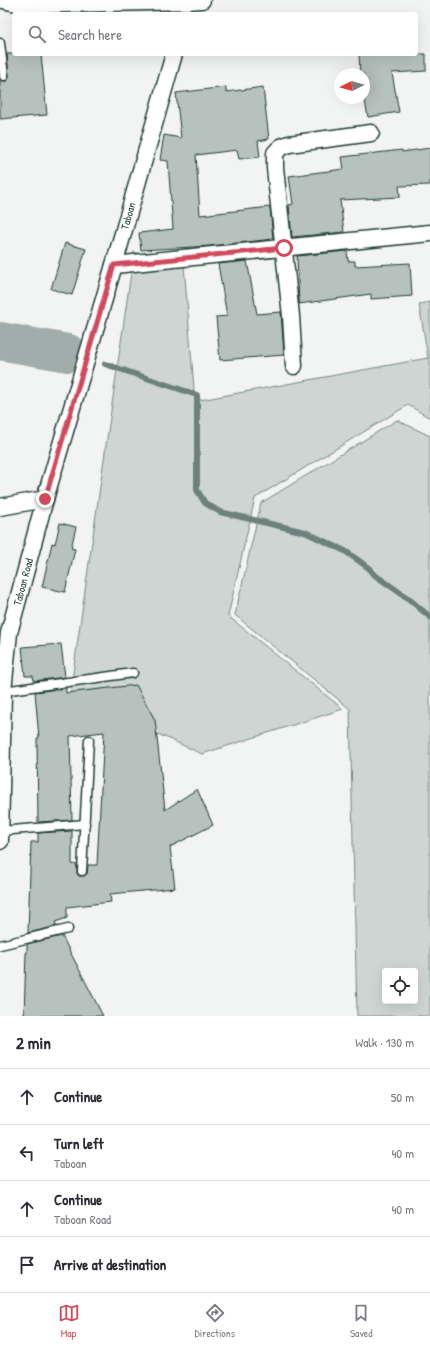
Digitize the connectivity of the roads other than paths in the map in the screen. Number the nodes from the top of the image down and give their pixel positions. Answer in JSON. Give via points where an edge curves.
{"nodes":[{"id":1,"x":3,"y":0,"type":"edge"},
{"id":2,"x":191,"y":4,"type":"edge"},
{"id":3,"x":0,"y":43,"type":"edge"},
{"id":4,"x":173,"y":56,"type":"edge"},
{"id":5,"x":4,"y":76,"type":"dead end"},
{"id":6,"x":371,"y":133,"type":"dead end"},
{"id":7,"x":430,"y":233,"type":"edge"},
{"id":8,"x":284,"y":248,"type":"junction"},
{"id":9,"x":114,"y":265,"type":"junction"},
{"id":10,"x":294,"y":366,"type":"dead end"},
{"id":11,"x":81,"y":377,"type":"joint"},
{"id":12,"x":45,"y":499,"type":"junction"},
{"id":13,"x":0,"y":507,"type":"edge"},
{"id":14,"x":133,"y":673,"type":"dead end"},
{"id":15,"x":2,"y":700,"type":"edge"},
{"id":16,"x":89,"y":740,"type":"dead end"},
{"id":17,"x":0,"y":815,"type":"edge"},
{"id":18,"x":85,"y":824,"type":"junction"},
{"id":19,"x":0,"y":831,"type":"edge"},
{"id":20,"x":0,"y":841,"type":"edge"},
{"id":21,"x":82,"y":871,"type":"dead end"},
{"id":22,"x":68,"y":929,"type":"dead end"},
{"id":23,"x":0,"y":945,"type":"edge"}],
"edges":[{"from":1,"to":2,"type":"street","via":[[25,5]]},
{"from":3,"to":5,"type":"lane"},
{"from":4,"to":9,"type":"street","name":"Taboan"},
{"from":6,"to":8,"type":"street","via":[[290,144],[277,150],[274,156]]},
{"from":7,"to":8,"type":"street"},
{"from":8,"to":9,"type":"street"},
{"from":8,"to":10,"type":"street"},
{"from":9,"to":11,"type":"street","name":"Taboan"},
{"from":11,"to":12,"type":"street","name":"Taboan Road"},
{"from":12,"to":13,"type":"street"},
{"from":12,"to":15,"type":"street","name":"Taboan Road","via":[[9,633]]},
{"from":14,"to":15,"type":"lane"},
{"from":15,"to":17,"type":"street","name":"Taboan Road"},
{"from":16,"to":18,"type":"lane"},
{"from":17,"to":19,"type":"street","name":"Taboan Road"},
{"from":18,"to":19,"type":"lane"},
{"from":18,"to":21,"type":"lane"},
{"from":19,"to":20,"type":"street","name":"Taboan Road"},
{"from":22,"to":23,"type":"lane"}]}
